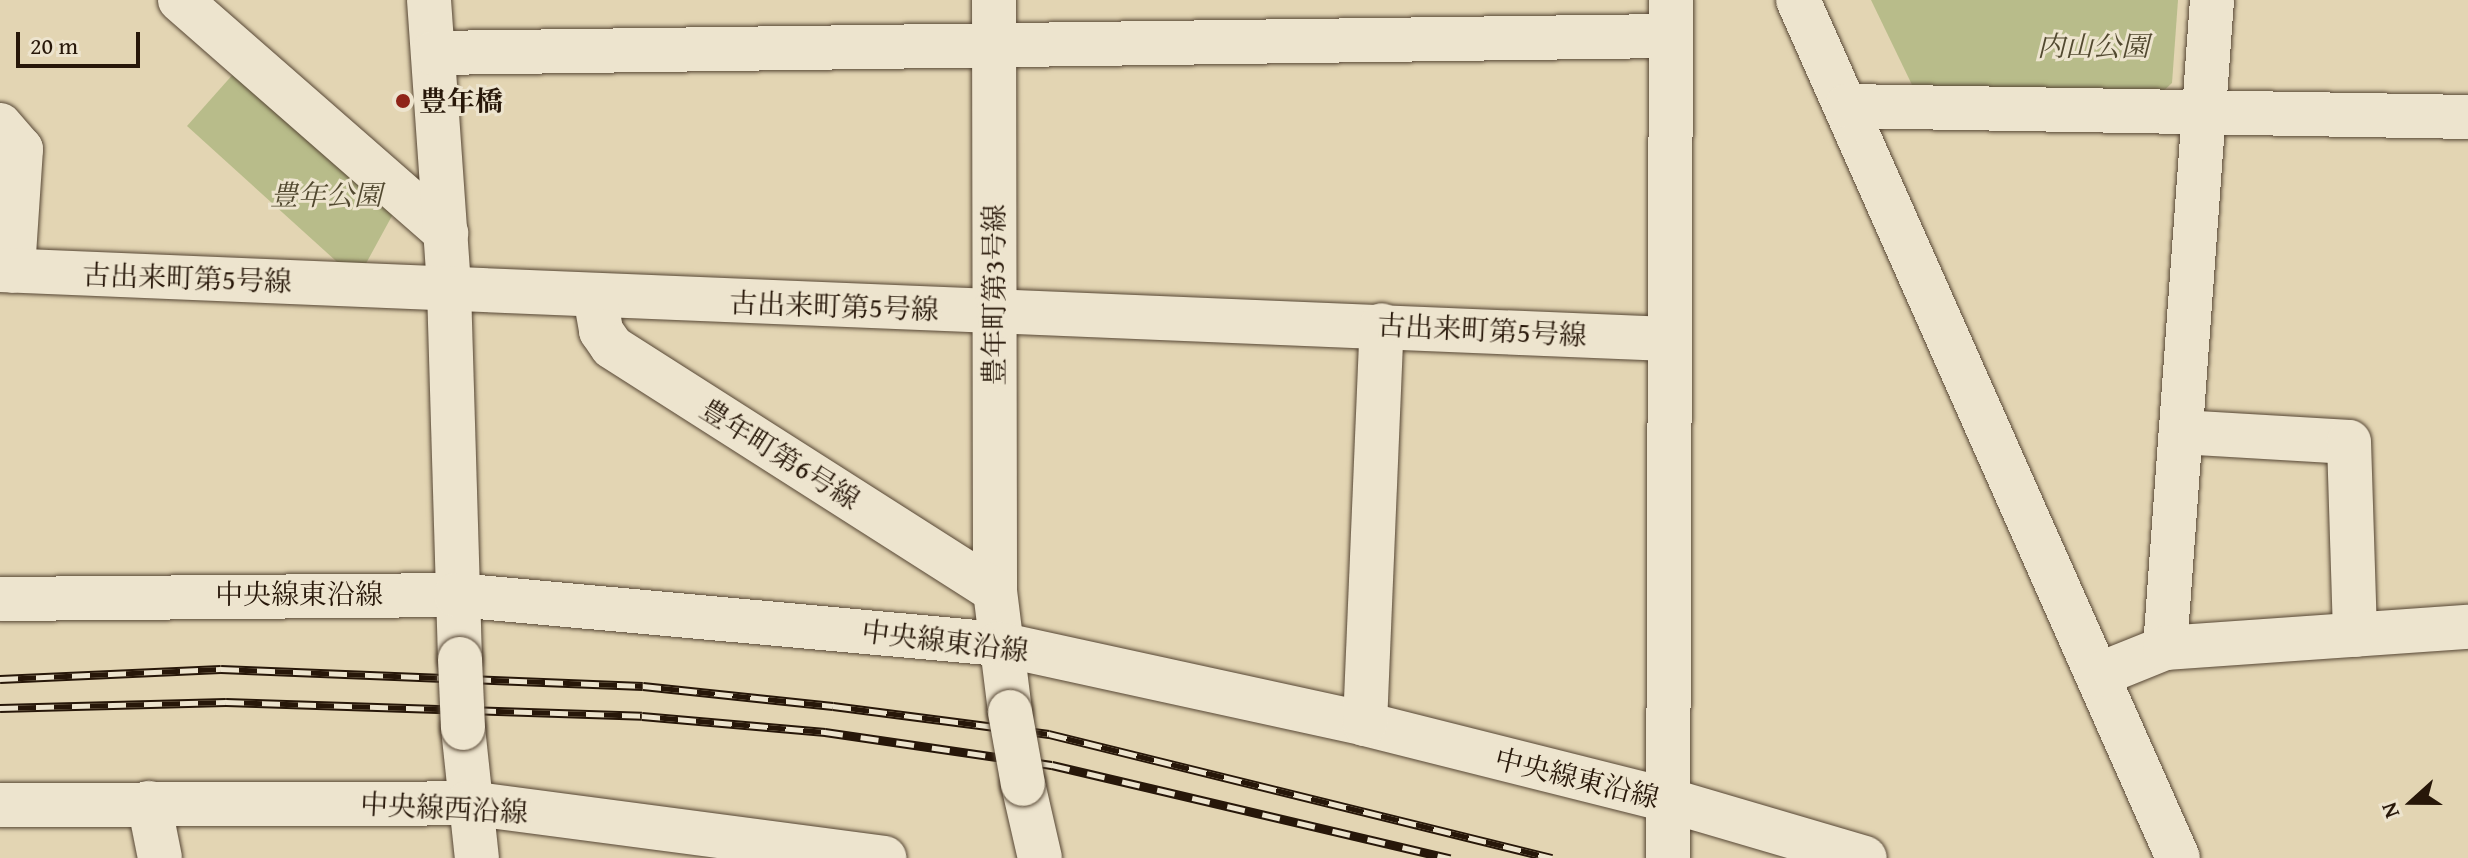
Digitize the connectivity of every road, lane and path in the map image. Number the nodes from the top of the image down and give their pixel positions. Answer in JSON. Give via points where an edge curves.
{"nodes":[{"id":1,"x":180,"y":0,"type":"edge"},
{"id":2,"x":429,"y":0,"type":"edge"},
{"id":3,"x":994,"y":0,"type":"edge"},
{"id":4,"x":1798,"y":0,"type":"edge"},
{"id":5,"x":2212,"y":0,"type":"edge"},
{"id":6,"x":1671,"y":18,"type":"edge"},
{"id":7,"x":994,"y":43,"type":"junction"},
{"id":8,"x":433,"y":53,"type":"junction"},
{"id":9,"x":1847,"y":106,"type":"junction"},
{"id":10,"x":2203,"y":116,"type":"junction"},
{"id":11,"x":2468,"y":117,"type":"edge"},
{"id":12,"x":0,"y":125,"type":"edge"},
{"id":13,"x":446,"y":233,"type":"junction"},
{"id":14,"x":6,"y":270,"type":"edge"},
{"id":15,"x":449,"y":289,"type":"junction"},
{"id":16,"x":595,"y":296,"type":"junction"},
{"id":17,"x":993,"y":312,"type":"junction"},
{"id":18,"x":1382,"y":325,"type":"junction"},
{"id":19,"x":1669,"y":339,"type":"junction"},
{"id":20,"x":2181,"y":432,"type":"junction"},
{"id":21,"x":995,"y":591,"type":"junction"},
{"id":22,"x":456,"y":595,"type":"junction"},
{"id":23,"x":0,"y":599,"type":"edge"},
{"id":24,"x":2468,"y":627,"type":"edge"},
{"id":25,"x":2355,"y":635,"type":"junction"},
{"id":26,"x":999,"y":644,"type":"junction"},
{"id":27,"x":2165,"y":648,"type":"junction"},
{"id":28,"x":2098,"y":675,"type":"junction"},
{"id":29,"x":1365,"y":724,"type":"junction"},
{"id":30,"x":1668,"y":800,"type":"junction"},
{"id":31,"x":149,"y":803,"type":"junction"},
{"id":32,"x":468,"y":803,"type":"junction"},
{"id":33,"x":0,"y":805,"type":"edge"},
{"id":34,"x":160,"y":858,"type":"edge"},
{"id":35,"x":477,"y":858,"type":"edge"},
{"id":36,"x":884,"y":858,"type":"edge"},
{"id":37,"x":1040,"y":858,"type":"edge"},
{"id":38,"x":1668,"y":858,"type":"edge"},
{"id":39,"x":1865,"y":858,"type":"edge"},
{"id":40,"x":2178,"y":858,"type":"edge"}],
"edges":[{"from":1,"to":13,"type":"street"},
{"from":2,"to":8,"type":"street"},
{"from":3,"to":7,"type":"street","name":"豊年町第3号線"},
{"from":4,"to":9,"type":"street"},
{"from":5,"to":10,"type":"street"},
{"from":6,"to":7,"type":"street"},
{"from":6,"to":19,"type":"street"},
{"from":7,"to":8,"type":"street"},
{"from":7,"to":17,"type":"street","name":"豊年町第3号線"},
{"from":8,"to":13,"type":"street"},
{"from":9,"to":10,"type":"street"},
{"from":9,"to":28,"type":"street"},
{"from":10,"to":11,"type":"street"},
{"from":10,"to":20,"type":"street"},
{"from":12,"to":14,"type":"street","via":[[21,149]]},
{"from":13,"to":15,"type":"street"},
{"from":14,"to":15,"type":"street","name":"古出来町第5号線"},
{"from":15,"to":16,"type":"street","name":"古出来町第5号線"},
{"from":15,"to":22,"type":"street"},
{"from":16,"to":17,"type":"street","name":"古出来町第5号線"},
{"from":16,"to":21,"type":"street","name":"豊年町第6号線","via":[[601,331],[612,347]]},
{"from":17,"to":18,"type":"street","name":"古出来町第5号線"},
{"from":17,"to":21,"type":"street","name":"豊年町第3号線"},
{"from":18,"to":19,"type":"street","name":"古出来町第5号線"},
{"from":18,"to":29,"type":"street"},
{"from":19,"to":30,"type":"street"},
{"from":20,"to":25,"type":"street","via":[[2349,442]]},
{"from":20,"to":27,"type":"street"},
{"from":21,"to":26,"type":"street","name":"豊年町第3号線"},
{"from":22,"to":23,"type":"street","name":"中央線東沿線"},
{"from":22,"to":26,"type":"street","name":"中央線東沿線"},
{"from":22,"to":32,"type":"street","bridge":true},
{"from":24,"to":25,"type":"street"},
{"from":25,"to":27,"type":"street"},
{"from":26,"to":29,"type":"street","name":"中央線東沿線"},
{"from":26,"to":37,"type":"street","name":"豊年町第3号線","bridge":true},
{"from":27,"to":28,"type":"street"},
{"from":28,"to":40,"type":"street"},
{"from":29,"to":30,"type":"street","name":"中央線東沿線"},
{"from":30,"to":38,"type":"street"},
{"from":30,"to":39,"type":"street","name":"中央線東沿線"},
{"from":31,"to":32,"type":"street","name":"中央線西沿線"},
{"from":31,"to":33,"type":"street","name":"中央線西沿線"},
{"from":31,"to":34,"type":"street"},
{"from":32,"to":35,"type":"street"},
{"from":32,"to":36,"type":"street","name":"中央線西沿線"}]}
